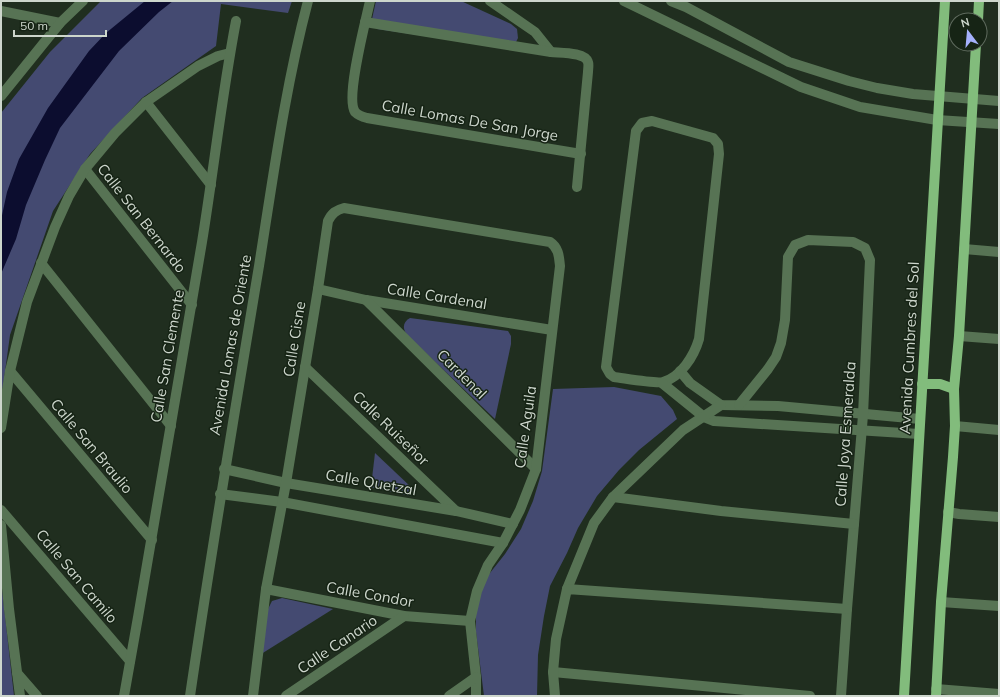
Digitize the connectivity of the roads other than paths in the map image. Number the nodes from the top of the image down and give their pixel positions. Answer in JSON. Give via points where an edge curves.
{"nodes":[{"id":1,"x":83,"y":1,"type":"edge"},
{"id":2,"x":308,"y":1,"type":"edge"},
{"id":3,"x":370,"y":1,"type":"edge"},
{"id":4,"x":490,"y":1,"type":"edge"},
{"id":5,"x":624,"y":1,"type":"edge"},
{"id":6,"x":671,"y":1,"type":"edge"},
{"id":7,"x":945,"y":1,"type":"edge"},
{"id":8,"x":979,"y":1,"type":"edge"},
{"id":9,"x":1,"y":11,"type":"edge"},
{"id":10,"x":978,"y":12,"type":"edge"},
{"id":11,"x":236,"y":21,"type":"dead end"},
{"id":12,"x":365,"y":22,"type":"junction"},
{"id":13,"x":60,"y":23,"type":"junction"},
{"id":14,"x":551,"y":52,"type":"junction"},
{"id":15,"x":976,"y":52,"type":"edge"},
{"id":16,"x":230,"y":53,"type":"junction"},
{"id":17,"x":1,"y":96,"type":"edge"},
{"id":18,"x":939,"y":96,"type":"junction"},
{"id":19,"x":973,"y":99,"type":"junction"},
{"id":20,"x":999,"y":101,"type":"edge"},
{"id":21,"x":146,"y":102,"type":"junction"},
{"id":22,"x":937,"y":120,"type":"junction"},
{"id":23,"x":971,"y":122,"type":"junction"},
{"id":24,"x":999,"y":124,"type":"edge"},
{"id":25,"x":581,"y":154,"type":"junction"},
{"id":26,"x":85,"y":169,"type":"junction"},
{"id":27,"x":211,"y":185,"type":"junction"},
{"id":28,"x":577,"y":187,"type":"dead end"},
{"id":29,"x":555,"y":245,"type":"joint"},
{"id":30,"x":964,"y":249,"type":"junction"},
{"id":31,"x":999,"y":252,"type":"edge"},
{"id":32,"x":41,"y":263,"type":"junction"},
{"id":33,"x":318,"y":289,"type":"junction"},
{"id":34,"x":366,"y":300,"type":"junction"},
{"id":35,"x":192,"y":305,"type":"junction"},
{"id":36,"x":552,"y":330,"type":"junction"},
{"id":37,"x":959,"y":336,"type":"junction"},
{"id":38,"x":999,"y":339,"type":"edge"},
{"id":39,"x":305,"y":367,"type":"junction"},
{"id":40,"x":10,"y":371,"type":"junction"},
{"id":41,"x":680,"y":371,"type":"junction"},
{"id":42,"x":662,"y":383,"type":"junction"},
{"id":43,"x":922,"y":384,"type":"junction"},
{"id":44,"x":954,"y":389,"type":"junction"},
{"id":45,"x":721,"y":405,"type":"junction"},
{"id":46,"x":739,"y":405,"type":"junction"},
{"id":47,"x":863,"y":414,"type":"junction"},
{"id":48,"x":704,"y":417,"type":"junction"},
{"id":49,"x":920,"y":419,"type":"junction"},
{"id":50,"x":171,"y":426,"type":"junction"},
{"id":51,"x":955,"y":426,"type":"junction"},
{"id":52,"x":1,"y":428,"type":"edge"},
{"id":53,"x":999,"y":430,"type":"edge"},
{"id":54,"x":861,"y":431,"type":"junction"},
{"id":55,"x":919,"y":434,"type":"junction"},
{"id":56,"x":224,"y":469,"type":"junction"},
{"id":57,"x":536,"y":469,"type":"junction"},
{"id":58,"x":286,"y":483,"type":"junction"},
{"id":59,"x":220,"y":494,"type":"junction"},
{"id":60,"x":612,"y":497,"type":"junction"},
{"id":61,"x":282,"y":502,"type":"junction"},
{"id":62,"x":1,"y":510,"type":"edge"},
{"id":63,"x":456,"y":511,"type":"junction"},
{"id":64,"x":948,"y":512,"type":"junction"},
{"id":65,"x":999,"y":517,"type":"edge"},
{"id":66,"x":513,"y":524,"type":"junction"},
{"id":67,"x":854,"y":524,"type":"junction"},
{"id":68,"x":1,"y":525,"type":"edge"},
{"id":69,"x":152,"y":540,"type":"junction"},
{"id":70,"x":503,"y":543,"type":"junction"},
{"id":71,"x":266,"y":589,"type":"junction"},
{"id":72,"x":567,"y":590,"type":"junction"},
{"id":73,"x":941,"y":602,"type":"junction"},
{"id":74,"x":999,"y":606,"type":"edge"},
{"id":75,"x":847,"y":609,"type":"junction"},
{"id":76,"x":404,"y":616,"type":"junction"},
{"id":77,"x":470,"y":621,"type":"junction"},
{"id":78,"x":130,"y":661,"type":"junction"},
{"id":79,"x":553,"y":672,"type":"junction"},
{"id":80,"x":17,"y":673,"type":"junction"},
{"id":81,"x":476,"y":677,"type":"junction"},
{"id":82,"x":936,"y":693,"type":"edge"},
{"id":83,"x":999,"y":694,"type":"edge"},
{"id":84,"x":20,"y":696,"type":"edge"},
{"id":85,"x":37,"y":696,"type":"edge"},
{"id":86,"x":124,"y":696,"type":"edge"},
{"id":87,"x":190,"y":696,"type":"edge"},
{"id":88,"x":253,"y":696,"type":"edge"},
{"id":89,"x":286,"y":696,"type":"edge"},
{"id":90,"x":449,"y":696,"type":"edge"},
{"id":91,"x":476,"y":696,"type":"edge"},
{"id":92,"x":555,"y":696,"type":"edge"},
{"id":93,"x":810,"y":696,"type":"edge"},
{"id":94,"x":841,"y":696,"type":"edge"},
{"id":95,"x":904,"y":696,"type":"edge"}],
"edges":[{"from":1,"to":13,"type":"street"},
{"from":2,"to":56,"type":"street","name":"Avenida Lomas de Oriente","via":[[290,84]]},
{"from":3,"to":12,"type":"street"},
{"from":4,"to":14,"type":"street","via":[[535,32]]},
{"from":5,"to":22,"type":"street","via":[[801,87],[860,107]]},
{"from":6,"to":18,"type":"street","via":[[796,64],[877,88]]},
{"from":7,"to":18,"type":"main road","name":"Avenida Cumbres del Sol"},
{"from":8,"to":10,"type":"main road"},
{"from":9,"to":13,"type":"street"},
{"from":11,"to":16,"type":"street","name":"Calle San Clemente"},
{"from":12,"to":14,"type":"street"},
{"from":12,"to":25,"type":"street","name":"Calle Lomas De San Jorge","via":[[354,79],[355,112],[367,118]]},
{"from":13,"to":17,"type":"street"},
{"from":14,"to":25,"type":"street","via":[[581,55],[588,63]]},
{"from":15,"to":19,"type":"main road"},
{"from":16,"to":21,"type":"street","via":[[198,66]]},
{"from":16,"to":27,"type":"street","name":"Calle San Clemente"},
{"from":18,"to":19,"type":"street"},
{"from":18,"to":22,"type":"main road","name":"Avenida Cumbres del Sol"},
{"from":19,"to":20,"type":"street"},
{"from":19,"to":23,"type":"main road"},
{"from":21,"to":26,"type":"street"},
{"from":21,"to":27,"type":"street"},
{"from":22,"to":23,"type":"street"},
{"from":22,"to":43,"type":"main road","name":"Avenida Cumbres del Sol"},
{"from":23,"to":24,"type":"street"},
{"from":23,"to":30,"type":"main road"},
{"from":25,"to":28,"type":"street"},
{"from":26,"to":32,"type":"street","via":[[69,196]]},
{"from":26,"to":35,"type":"street","name":"Calle San Bernardo"},
{"from":27,"to":35,"type":"street","name":"Calle San Clemente"},
{"from":29,"to":33,"type":"street","name":"Calle Cisne","via":[[550,242],[344,208],[336,210],[328,221]]},
{"from":29,"to":36,"type":"street","name":"Calle Aguila","via":[[560,266]]},
{"from":30,"to":31,"type":"street"},
{"from":30,"to":37,"type":"main road"},
{"from":32,"to":40,"type":"street","via":[[27,302]]},
{"from":32,"to":50,"type":"street"},
{"from":33,"to":34,"type":"street","name":"Calle Cardenal"},
{"from":33,"to":39,"type":"street","name":"Calle Cisne"},
{"from":34,"to":36,"type":"street","name":"Calle Cardenal"},
{"from":34,"to":57,"type":"street","name":"Cardenal"},
{"from":35,"to":50,"type":"street","name":"Calle San Clemente"},
{"from":36,"to":57,"type":"street","name":"Calle Aguila"},
{"from":37,"to":38,"type":"street"},
{"from":37,"to":44,"type":"main road"},
{"from":39,"to":58,"type":"street","name":"Calle Cisne"},
{"from":39,"to":63,"type":"street","name":"Calle Ruiseñor"},
{"from":40,"to":52,"type":"street"},
{"from":40,"to":69,"type":"street","name":"Calle San Braulio"},
{"from":41,"to":42,"type":"street"},
{"from":41,"to":42,"type":"street","via":[[690,361],[699,339],[718,144],[713,138],[652,121],[642,123],[636,131],[606,367],[614,377]]},
{"from":41,"to":45,"type":"street","via":[[690,383]]},
{"from":42,"to":48,"type":"street"},
{"from":43,"to":44,"type":"main road","via":[[940,384]]},
{"from":43,"to":49,"type":"main road","name":"Avenida Cumbres del Sol"},
{"from":44,"to":51,"type":"main road"},
{"from":45,"to":46,"type":"street"},
{"from":45,"to":48,"type":"street"},
{"from":46,"to":47,"type":"street"},
{"from":46,"to":47,"type":"street","name":"Calle Joya Esmeralda","via":[[768,369],[781,343],[785,320],[788,257],[795,245],[808,240],[853,242],[865,248],[870,260]]},
{"from":47,"to":49,"type":"street"},
{"from":47,"to":54,"type":"street","name":"Calle Joya Esmeralda"},
{"from":48,"to":54,"type":"street","via":[[714,421]]},
{"from":48,"to":60,"type":"street","via":[[683,430]]},
{"from":49,"to":55,"type":"main road","name":"Avenida Cumbres del Sol"},
{"from":50,"to":69,"type":"street","name":"Calle San Clemente"},
{"from":51,"to":53,"type":"street"},
{"from":51,"to":64,"type":"main road"},
{"from":54,"to":55,"type":"street"},
{"from":54,"to":67,"type":"street","name":"Calle Joya Esmeralda"},
{"from":55,"to":95,"type":"main road","name":"Avenida Cumbres del Sol"},
{"from":56,"to":58,"type":"street","name":"Calle Quetzal"},
{"from":56,"to":59,"type":"street","name":"Avenida Lomas de Oriente"},
{"from":57,"to":66,"type":"street","name":"Calle Aguila"},
{"from":58,"to":61,"type":"street","name":"Calle Cisne"},
{"from":58,"to":63,"type":"street","name":"Calle Quetzal"},
{"from":59,"to":61,"type":"street"},
{"from":59,"to":87,"type":"street","name":"Avenida Lomas de Oriente"},
{"from":60,"to":67,"type":"street"},
{"from":60,"to":72,"type":"street","via":[[594,523]]},
{"from":61,"to":70,"type":"street"},
{"from":61,"to":71,"type":"street","name":"Calle Cisne"},
{"from":62,"to":78,"type":"street","name":"Calle San Camilo"},
{"from":63,"to":66,"type":"street","name":"Calle Quetzal"},
{"from":64,"to":65,"type":"street"},
{"from":64,"to":73,"type":"main road"},
{"from":66,"to":70,"type":"street","name":"Calle Aguila"},
{"from":67,"to":75,"type":"street","name":"Calle Joya Esmeralda"},
{"from":68,"to":80,"type":"street"},
{"from":69,"to":78,"type":"street","name":"Calle San Clemente"},
{"from":70,"to":77,"type":"street","name":"Calle Aguila","via":[[488,565],[477,591]]},
{"from":71,"to":76,"type":"street","name":"Calle Condor"},
{"from":71,"to":88,"type":"street","name":"Calle Cisne"},
{"from":72,"to":75,"type":"street"},
{"from":72,"to":79,"type":"street","via":[[556,639]]},
{"from":73,"to":74,"type":"street"},
{"from":73,"to":82,"type":"main road"},
{"from":75,"to":94,"type":"street","name":"Calle Joya Esmeralda"},
{"from":76,"to":77,"type":"street","name":"Calle Condor"},
{"from":76,"to":89,"type":"street","name":"Calle Canario"},
{"from":77,"to":81,"type":"street","name":"Calle Aguila"},
{"from":78,"to":86,"type":"street","name":"Calle San Clemente"},
{"from":79,"to":92,"type":"street"},
{"from":79,"to":93,"type":"street"},
{"from":80,"to":84,"type":"street"},
{"from":80,"to":85,"type":"street"},
{"from":81,"to":90,"type":"street"},
{"from":81,"to":91,"type":"street","name":"Calle Aguila"},
{"from":82,"to":83,"type":"street"}]}
